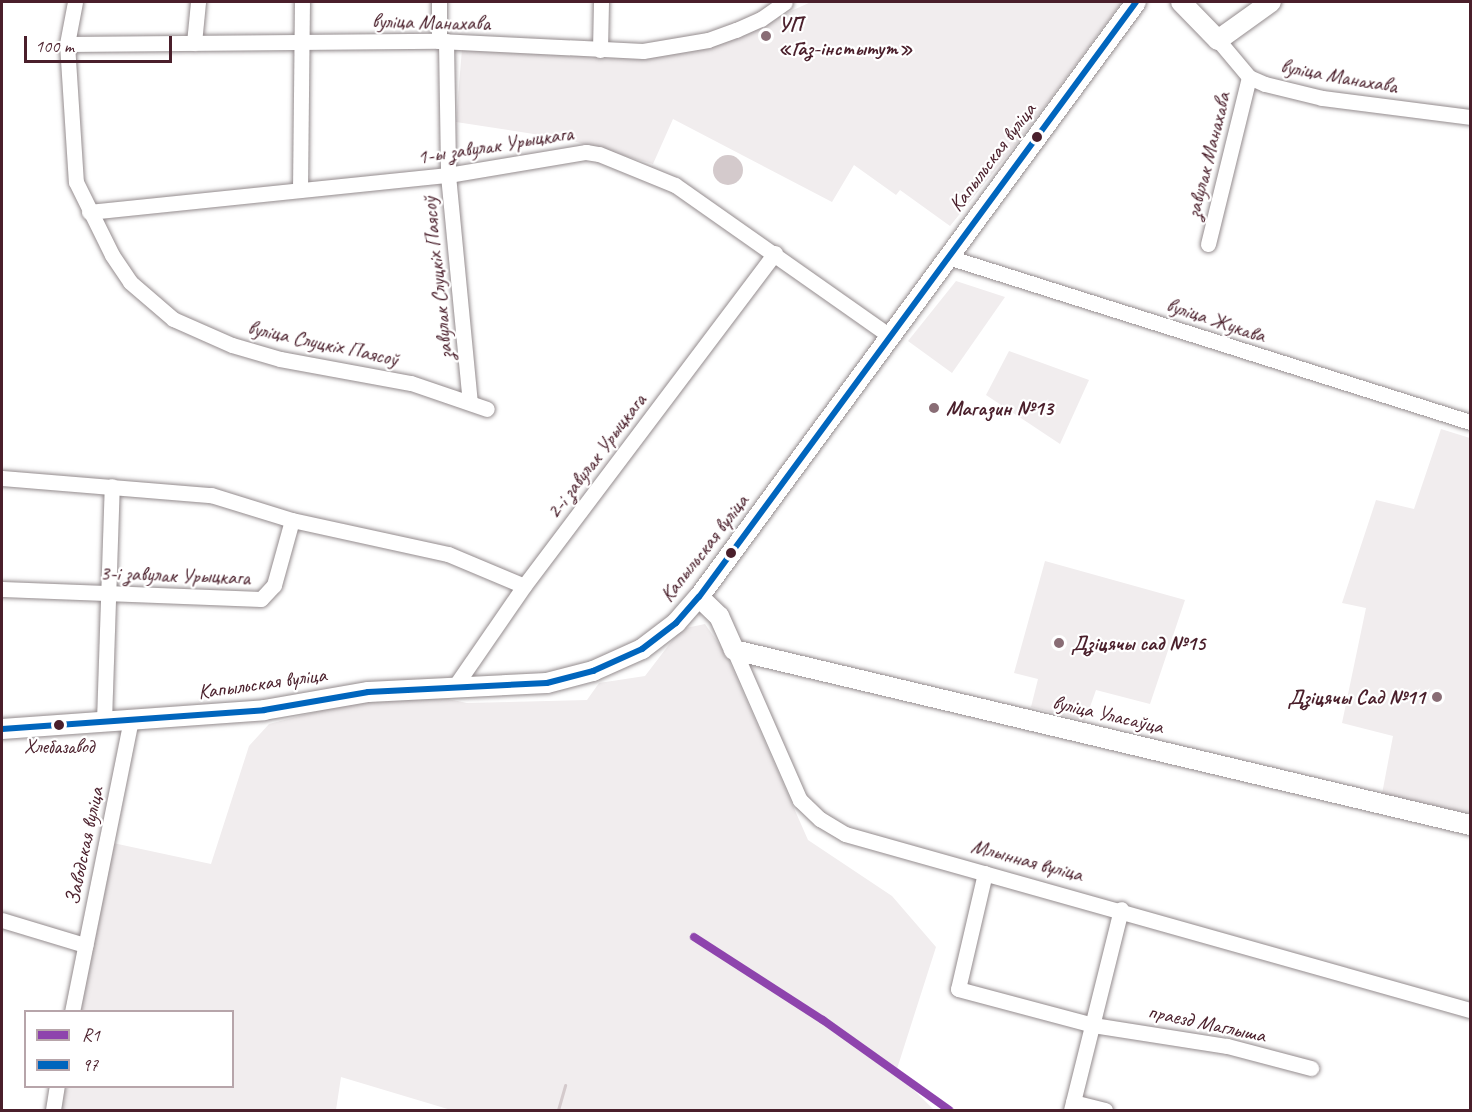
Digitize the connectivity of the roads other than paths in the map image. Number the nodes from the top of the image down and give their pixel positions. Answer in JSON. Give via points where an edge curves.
{"nodes":[{"id":1,"x":75,"y":2,"type":"edge"},
{"id":2,"x":198,"y":2,"type":"edge"},
{"id":3,"x":302,"y":2,"type":"edge"},
{"id":4,"x":439,"y":2,"type":"edge"},
{"id":5,"x":601,"y":2,"type":"edge"},
{"id":6,"x":1136,"y":2,"type":"edge"},
{"id":7,"x":1181,"y":2,"type":"edge"},
{"id":8,"x":1270,"y":2,"type":"edge"},
{"id":9,"x":785,"y":3,"type":"edge"},
{"id":10,"x":1218,"y":40,"type":"junction"},
{"id":11,"x":299,"y":41,"type":"junction"},
{"id":12,"x":443,"y":41,"type":"junction"},
{"id":13,"x":194,"y":43,"type":"junction"},
{"id":14,"x":67,"y":44,"type":"junction"},
{"id":15,"x":600,"y":50,"type":"junction"},
{"id":16,"x":1250,"y":77,"type":"junction"},
{"id":17,"x":1470,"y":117,"type":"edge"},
{"id":18,"x":448,"y":175,"type":"junction"},
{"id":19,"x":300,"y":190,"type":"junction"},
{"id":20,"x":89,"y":212,"type":"junction"},
{"id":21,"x":1208,"y":243,"type":"dead end"},
{"id":22,"x":775,"y":253,"type":"junction"},
{"id":23,"x":948,"y":256,"type":"junction"},
{"id":24,"x":891,"y":337,"type":"junction"},
{"id":25,"x":470,"y":402,"type":"junction"},
{"id":26,"x":488,"y":409,"type":"dead end"},
{"id":27,"x":1470,"y":422,"type":"edge"},
{"id":28,"x":2,"y":478,"type":"edge"},
{"id":29,"x":112,"y":486,"type":"junction"},
{"id":30,"x":292,"y":520,"type":"junction"},
{"id":31,"x":524,"y":586,"type":"junction"},
{"id":32,"x":2,"y":589,"type":"edge"},
{"id":33,"x":107,"y":593,"type":"junction"},
{"id":34,"x":699,"y":597,"type":"junction"},
{"id":35,"x":734,"y":650,"type":"junction"},
{"id":36,"x":455,"y":686,"type":"junction"},
{"id":37,"x":130,"y":720,"type":"junction"},
{"id":38,"x":104,"y":721,"type":"junction"},
{"id":39,"x":2,"y":729,"type":"edge"},
{"id":40,"x":1470,"y":825,"type":"edge"},
{"id":41,"x":985,"y":873,"type":"junction"},
{"id":42,"x":1121,"y":909,"type":"junction"},
{"id":43,"x":2,"y":920,"type":"edge"},
{"id":44,"x":85,"y":945,"type":"junction"},
{"id":45,"x":72,"y":1010,"type":"edge"},
{"id":46,"x":1470,"y":1010,"type":"edge"},
{"id":47,"x":1093,"y":1025,"type":"junction"},
{"id":48,"x":1311,"y":1068,"type":"dead end"},
{"id":49,"x":57,"y":1088,"type":"edge"},
{"id":50,"x":1072,"y":1106,"type":"edge"},
{"id":51,"x":52,"y":1110,"type":"edge"},
{"id":52,"x":1105,"y":1110,"type":"edge"}],
"edges":[{"from":1,"to":14,"type":"street","name":"вуліца Слуцкіх Паясоў"},
{"from":2,"to":13,"type":"street"},
{"from":3,"to":11,"type":"street"},
{"from":4,"to":12,"type":"street","name":"завулак Слуцкіх Паясоў"},
{"from":5,"to":15,"type":"street"},
{"from":6,"to":23,"type":"main road","name":"Капыльская вуліца"},
{"from":7,"to":10,"type":"main road"},
{"from":8,"to":10,"type":"main road"},
{"from":9,"to":15,"type":"street","name":"вуліца Манахава","via":[[761,19],[708,40],[643,51]]},
{"from":10,"to":16,"type":"street","name":"вуліца Манахава"},
{"from":11,"to":12,"type":"street","name":"вуліца Манахава"},
{"from":11,"to":13,"type":"street","name":"вуліца Манахава"},
{"from":11,"to":19,"type":"street"},
{"from":12,"to":15,"type":"street","name":"вуліца Манахава"},
{"from":12,"to":18,"type":"street","name":"завулак Слуцкіх Паясоў"},
{"from":13,"to":14,"type":"street","name":"вуліца Манахава"},
{"from":14,"to":20,"type":"street","name":"вуліца Слуцкіх Паясоў","via":[[76,182]]},
{"from":16,"to":17,"type":"street","name":"вуліца Манахава","via":[[1322,98]]},
{"from":16,"to":21,"type":"street","name":"завулак Манахава"},
{"from":18,"to":19,"type":"street","name":"1-ы завулак Урыцкага"},
{"from":18,"to":22,"type":"street","name":"1-ы завулак Урыцкага","via":[[586,152],[599,154],[675,185]]},
{"from":18,"to":25,"type":"street","name":"завулак Слуцкіх Паясоў"},
{"from":19,"to":20,"type":"street","name":"1-ы завулак Урыцкага"},
{"from":20,"to":25,"type":"street","name":"вуліца Слуцкіх Паясоў","via":[[130,282],[191,328],[280,359],[374,375]]},
{"from":22,"to":24,"type":"street","name":"1-ы завулак Урыцкага"},
{"from":22,"to":31,"type":"street","name":"2-і завулак Урыцкага"},
{"from":23,"to":24,"type":"main road","name":"Капыльская вуліца"},
{"from":23,"to":27,"type":"street","name":"вуліца Жукава"},
{"from":24,"to":34,"type":"main road","name":"Капыльская вуліца"},
{"from":25,"to":26,"type":"street","name":"вуліца Слуцкіх Паясоў"},
{"from":28,"to":29,"type":"street"},
{"from":29,"to":30,"type":"street","via":[[211,495]]},
{"from":29,"to":33,"type":"street"},
{"from":30,"to":31,"type":"street","via":[[448,554]]},
{"from":30,"to":33,"type":"street","name":"3-і завулак Урыцкага","via":[[274,585],[261,599]]},
{"from":31,"to":36,"type":"street","name":"2-і завулак Урыцкага"},
{"from":32,"to":33,"type":"street","name":"3-і завулак Урыцкага"},
{"from":33,"to":38,"type":"street"},
{"from":34,"to":35,"type":"main road","name":"Млынная вуліца","via":[[719,616]]},
{"from":34,"to":36,"type":"main road","name":"Капыльская вуліца","via":[[676,623],[642,649],[601,669],[547,683]]},
{"from":35,"to":40,"type":"main road","name":"вуліца Уласаўца"},
{"from":35,"to":41,"type":"street","name":"Млынная вуліца","via":[[786,774],[800,800],[819,819],[866,842]]},
{"from":36,"to":37,"type":"main road","name":"Капыльская вуліца","via":[[368,692],[264,710]]},
{"from":37,"to":38,"type":"main road","name":"Капыльская вуліца"},
{"from":37,"to":44,"type":"street","name":"Заводская вуліца"},
{"from":38,"to":39,"type":"main road","name":"Капыльская вуліца"},
{"from":41,"to":42,"type":"street","name":"Млынная вуліца"},
{"from":41,"to":47,"type":"street","name":"праезд Маглыша","via":[[958,989]]},
{"from":42,"to":46,"type":"street","name":"Млынная вуліца"},
{"from":42,"to":47,"type":"street"},
{"from":43,"to":44,"type":"street"},
{"from":44,"to":45,"type":"street","name":"Заводская вуліца"},
{"from":47,"to":48,"type":"street","name":"праезд Маглыша","via":[[1227,1046]]},
{"from":47,"to":50,"type":"street"},
{"from":49,"to":51,"type":"street"},
{"from":50,"to":52,"type":"street"}]}
